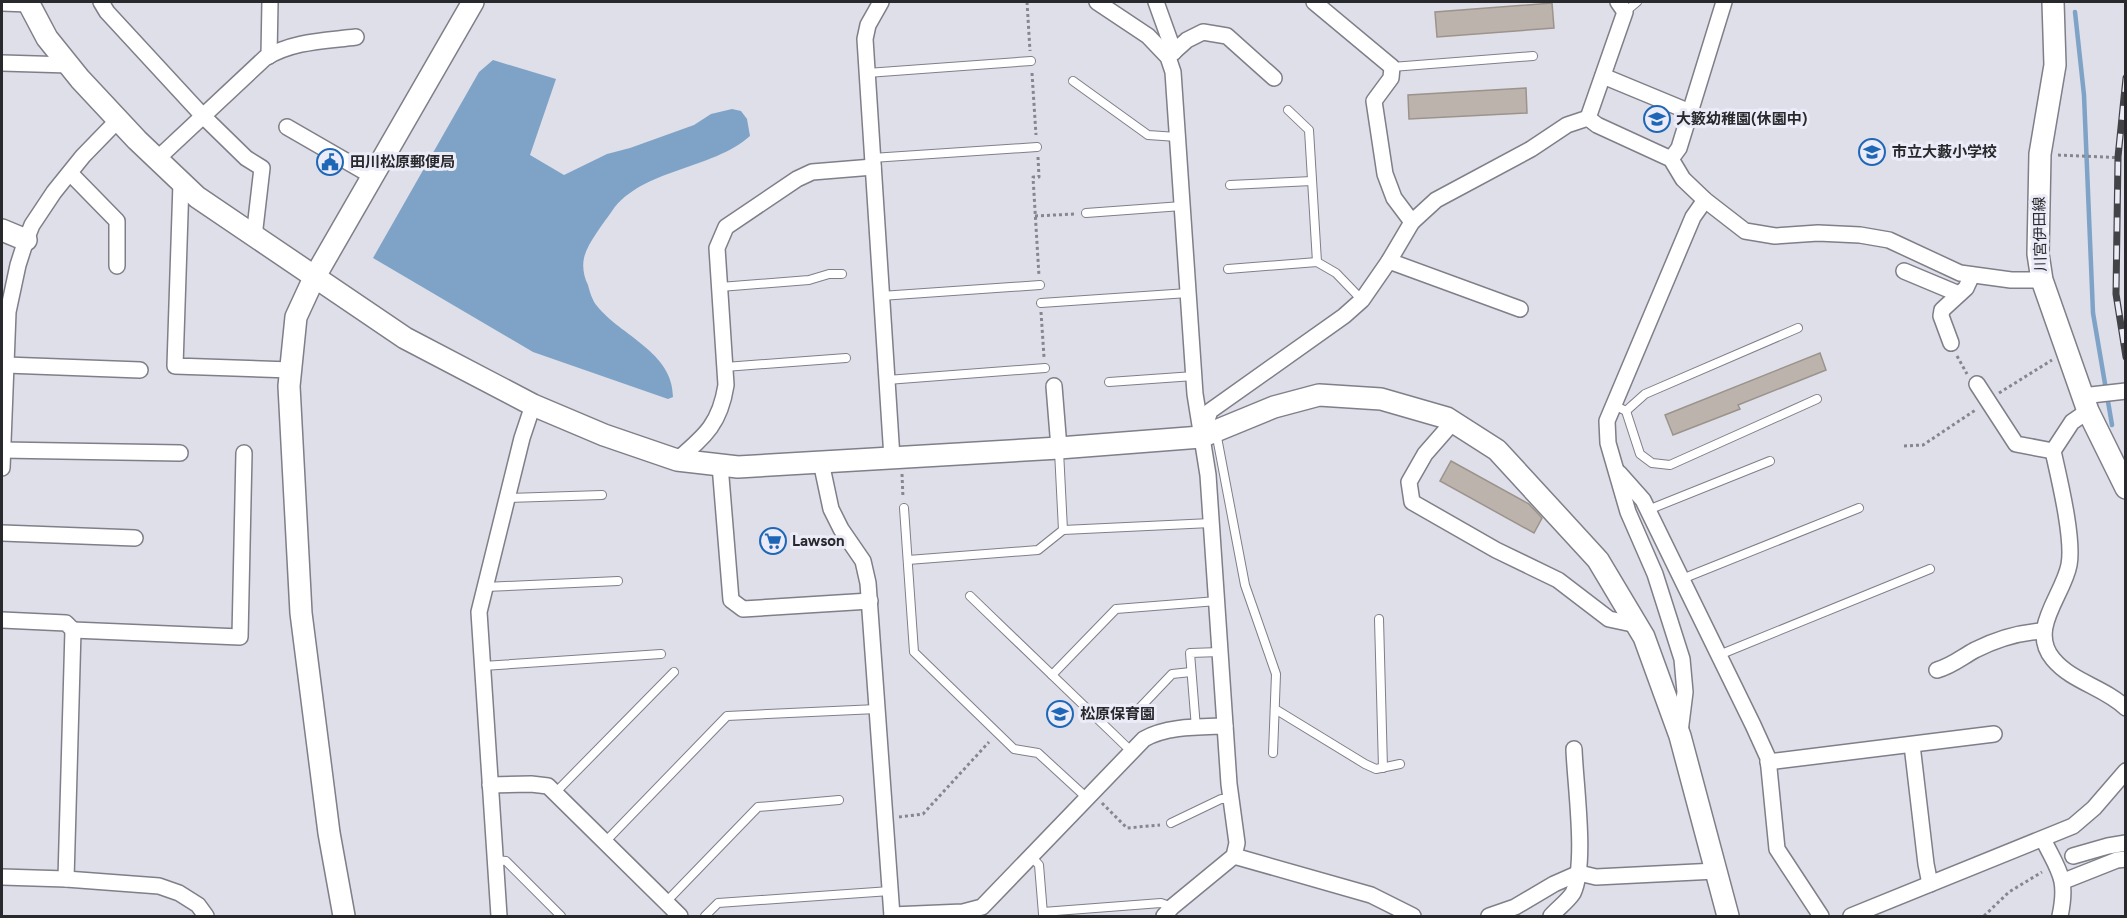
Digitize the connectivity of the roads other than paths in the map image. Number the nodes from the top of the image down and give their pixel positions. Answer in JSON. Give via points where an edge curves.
{"nodes":[{"id":1,"x":101,"y":2,"type":"edge"},
{"id":2,"x":270,"y":2,"type":"edge"},
{"id":3,"x":473,"y":2,"type":"edge"},
{"id":4,"x":881,"y":2,"type":"edge"},
{"id":5,"x":1097,"y":2,"type":"edge"},
{"id":6,"x":1156,"y":2,"type":"edge"},
{"id":7,"x":1314,"y":2,"type":"edge"},
{"id":8,"x":1724,"y":2,"type":"edge"},
{"id":9,"x":2053,"y":2,"type":"edge"},
{"id":10,"x":2,"y":3,"type":"edge"},
{"id":11,"x":28,"y":3,"type":"edge"},
{"id":12,"x":1627,"y":5,"type":"edge"},
{"id":13,"x":356,"y":37,"type":"dead end"},
{"id":14,"x":1171,"y":54,"type":"junction"},
{"id":15,"x":268,"y":56,"type":"junction"},
{"id":16,"x":1533,"y":56,"type":"dead end"},
{"id":17,"x":1031,"y":61,"type":"road end"},
{"id":18,"x":2,"y":63,"type":"edge"},
{"id":19,"x":69,"y":65,"type":"junction"},
{"id":20,"x":1392,"y":67,"type":"junction"},
{"id":21,"x":867,"y":74,"type":"junction"},
{"id":22,"x":1603,"y":76,"type":"junction"},
{"id":23,"x":1274,"y":78,"type":"dead end"},
{"id":24,"x":1073,"y":81,"type":"dead end"},
{"id":25,"x":1288,"y":110,"type":"dead end"},
{"id":26,"x":1690,"y":112,"type":"junction"},
{"id":27,"x":203,"y":116,"type":"junction"},
{"id":28,"x":1588,"y":118,"type":"junction"},
{"id":29,"x":118,"y":120,"type":"junction"},
{"id":30,"x":287,"y":127,"type":"dead end"},
{"id":31,"x":1177,"y":137,"type":"junction"},
{"id":32,"x":1037,"y":147,"type":"road end"},
{"id":33,"x":1671,"y":159,"type":"junction"},
{"id":34,"x":156,"y":160,"type":"junction"},
{"id":35,"x":873,"y":163,"type":"junction"},
{"id":36,"x":70,"y":173,"type":"junction"},
{"id":37,"x":372,"y":176,"type":"junction"},
{"id":38,"x":1312,"y":181,"type":"junction"},
{"id":39,"x":182,"y":183,"type":"junction"},
{"id":40,"x":1230,"y":185,"type":"dead end"},
{"id":41,"x":1705,"y":200,"type":"junction"},
{"id":42,"x":1182,"y":206,"type":"junction"},
{"id":43,"x":1086,"y":213,"type":"road end"},
{"id":44,"x":1412,"y":222,"type":"junction"},
{"id":45,"x":2,"y":230,"type":"edge"},
{"id":46,"x":254,"y":237,"type":"junction"},
{"id":47,"x":26,"y":240,"type":"junction"},
{"id":48,"x":1389,"y":261,"type":"junction"},
{"id":49,"x":1317,"y":262,"type":"junction"},
{"id":50,"x":117,"y":266,"type":"dead end"},
{"id":51,"x":1228,"y":269,"type":"dead end"},
{"id":52,"x":1904,"y":271,"type":"dead end"},
{"id":53,"x":842,"y":274,"type":"dead end"},
{"id":54,"x":1972,"y":275,"type":"junction"},
{"id":55,"x":314,"y":278,"type":"junction"},
{"id":56,"x":2042,"y":280,"type":"junction"},
{"id":57,"x":1040,"y":285,"type":"road end"},
{"id":58,"x":720,"y":287,"type":"junction"},
{"id":59,"x":1188,"y":293,"type":"junction"},
{"id":60,"x":1959,"y":294,"type":"junction"},
{"id":61,"x":881,"y":296,"type":"junction"},
{"id":62,"x":1362,"y":300,"type":"junction"},
{"id":63,"x":1041,"y":303,"type":"road end"},
{"id":64,"x":1520,"y":309,"type":"dead end"},
{"id":65,"x":1798,"y":328,"type":"dead end"},
{"id":66,"x":1951,"y":343,"type":"road end"},
{"id":67,"x":846,"y":358,"type":"dead end"},
{"id":68,"x":6,"y":365,"type":"junction"},
{"id":69,"x":725,"y":367,"type":"junction"},
{"id":70,"x":1045,"y":368,"type":"road end"},
{"id":71,"x":140,"y":370,"type":"dead end"},
{"id":72,"x":291,"y":370,"type":"junction"},
{"id":73,"x":1194,"y":376,"type":"junction"},
{"id":74,"x":887,"y":380,"type":"junction"},
{"id":75,"x":1109,"y":382,"type":"dead end"},
{"id":76,"x":1977,"y":384,"type":"road end"},
{"id":77,"x":1054,"y":386,"type":"dead end"},
{"id":78,"x":2126,"y":391,"type":"edge"},
{"id":79,"x":1817,"y":399,"type":"dead end"},
{"id":80,"x":2085,"y":404,"type":"junction"},
{"id":81,"x":533,"y":405,"type":"junction"},
{"id":82,"x":1620,"y":408,"type":"junction"},
{"id":83,"x":1453,"y":422,"type":"junction"},
{"id":84,"x":1208,"y":434,"type":"junction"},
{"id":85,"x":1059,"y":448,"type":"junction"},
{"id":86,"x":2,"y":450,"type":"edge"},
{"id":87,"x":2053,"y":451,"type":"junction"},
{"id":88,"x":180,"y":453,"type":"dead end"},
{"id":89,"x":244,"y":453,"type":"dead end"},
{"id":90,"x":896,"y":457,"type":"junction"},
{"id":91,"x":676,"y":460,"type":"junction"},
{"id":92,"x":1770,"y":461,"type":"dead end"},
{"id":93,"x":821,"y":462,"type":"junction"},
{"id":94,"x":720,"y":465,"type":"junction"},
{"id":95,"x":2,"y":468,"type":"edge"},
{"id":96,"x":1617,"y":471,"type":"junction"},
{"id":97,"x":2126,"y":488,"type":"edge"},
{"id":98,"x":602,"y":495,"type":"dead end"},
{"id":99,"x":507,"y":498,"type":"junction"},
{"id":100,"x":904,"y":508,"type":"road end"},
{"id":101,"x":1859,"y":508,"type":"dead end"},
{"id":102,"x":1648,"y":510,"type":"junction"},
{"id":103,"x":1211,"y":523,"type":"junction"},
{"id":104,"x":1064,"y":530,"type":"junction"},
{"id":105,"x":2,"y":533,"type":"edge"},
{"id":106,"x":135,"y":538,"type":"dead end"},
{"id":107,"x":908,"y":560,"type":"junction"},
{"id":108,"x":1930,"y":568,"type":"dead end"},
{"id":109,"x":1682,"y":579,"type":"junction"},
{"id":110,"x":618,"y":581,"type":"dead end"},
{"id":111,"x":485,"y":587,"type":"junction"},
{"id":112,"x":970,"y":596,"type":"dead end"},
{"id":113,"x":870,"y":601,"type":"junction"},
{"id":114,"x":1217,"y":601,"type":"junction"},
{"id":115,"x":1379,"y":619,"type":"dead end"},
{"id":116,"x":2,"y":620,"type":"edge"},
{"id":117,"x":1637,"y":625,"type":"junction"},
{"id":118,"x":73,"y":630,"type":"junction"},
{"id":119,"x":2044,"y":631,"type":"junction"},
{"id":120,"x":1220,"y":652,"type":"junction"},
{"id":121,"x":660,"y":654,"type":"dead end"},
{"id":122,"x":1719,"y":655,"type":"junction"},
{"id":123,"x":483,"y":666,"type":"junction"},
{"id":124,"x":1937,"y":670,"type":"dead end"},
{"id":125,"x":674,"y":672,"type":"dead end"},
{"id":126,"x":1191,"y":672,"type":"junction"},
{"id":127,"x":1052,"y":675,"type":"junction"},
{"id":128,"x":2126,"y":708,"type":"edge"},
{"id":129,"x":877,"y":709,"type":"junction"},
{"id":130,"x":1275,"y":709,"type":"junction"},
{"id":131,"x":1133,"y":715,"type":"dead end"},
{"id":132,"x":1225,"y":726,"type":"junction"},
{"id":133,"x":1196,"y":728,"type":"junction"},
{"id":134,"x":1994,"y":734,"type":"dead end"},
{"id":135,"x":1680,"y":735,"type":"junction"},
{"id":136,"x":1912,"y":745,"type":"junction"},
{"id":137,"x":1574,"y":749,"type":"dead end"},
{"id":138,"x":1132,"y":752,"type":"junction"},
{"id":139,"x":1273,"y":753,"type":"dead end"},
{"id":140,"x":1768,"y":762,"type":"junction"},
{"id":141,"x":1400,"y":764,"type":"dead end"},
{"id":142,"x":1383,"y":768,"type":"junction"},
{"id":143,"x":2126,"y":771,"type":"edge"},
{"id":144,"x":490,"y":785,"type":"junction"},
{"id":145,"x":555,"y":793,"type":"junction"},
{"id":146,"x":1090,"y":795,"type":"junction"},
{"id":147,"x":1231,"y":799,"type":"junction"},
{"id":148,"x":839,"y":800,"type":"dead end"},
{"id":149,"x":1171,"y":823,"type":"road end"},
{"id":150,"x":2043,"y":838,"type":"junction"},
{"id":151,"x":605,"y":842,"type":"junction"},
{"id":152,"x":2126,"y":843,"type":"edge"},
{"id":153,"x":1031,"y":856,"type":"junction"},
{"id":154,"x":1234,"y":856,"type":"junction"},
{"id":155,"x":2073,"y":856,"type":"dead end"},
{"id":156,"x":2126,"y":859,"type":"edge"},
{"id":157,"x":495,"y":860,"type":"junction"},
{"id":158,"x":1716,"y":871,"type":"junction"},
{"id":159,"x":1579,"y":873,"type":"junction"},
{"id":160,"x":2,"y":877,"type":"edge"},
{"id":161,"x":66,"y":879,"type":"junction"},
{"id":162,"x":2064,"y":881,"type":"junction"},
{"id":163,"x":1930,"y":884,"type":"junction"},
{"id":164,"x":890,"y":891,"type":"junction"},
{"id":165,"x":666,"y":902,"type":"junction"},
{"id":166,"x":1168,"y":912,"type":"edge"},
{"id":167,"x":1043,"y":914,"type":"edge"},
{"id":168,"x":206,"y":916,"type":"edge"},
{"id":169,"x":344,"y":916,"type":"edge"},
{"id":170,"x":499,"y":916,"type":"edge"},
{"id":171,"x":561,"y":916,"type":"edge"},
{"id":172,"x":680,"y":916,"type":"edge"},
{"id":173,"x":705,"y":916,"type":"edge"},
{"id":174,"x":892,"y":916,"type":"edge"},
{"id":175,"x":1413,"y":916,"type":"edge"},
{"id":176,"x":1489,"y":916,"type":"edge"},
{"id":177,"x":1551,"y":916,"type":"edge"},
{"id":178,"x":1728,"y":916,"type":"edge"},
{"id":179,"x":1821,"y":916,"type":"edge"},
{"id":180,"x":1851,"y":916,"type":"edge"},
{"id":181,"x":2060,"y":916,"type":"edge"}],
"edges":[{"from":1,"to":27,"type":"street"},
{"from":2,"to":15,"type":"street"},
{"from":3,"to":37,"type":"street"},
{"from":4,"to":21,"type":"street","via":[[865,39]]},
{"from":5,"to":14,"type":"street"},
{"from":6,"to":14,"type":"street"},
{"from":7,"to":20,"type":"street"},
{"from":8,"to":26,"type":"street"},
{"from":9,"to":56,"type":"street","name":"川宮伊田線","via":[[2055,65],[2040,154],[2038,254]]},
{"from":10,"to":11,"type":"street"},
{"from":11,"to":19,"type":"street","via":[[47,38]]},
{"from":12,"to":22,"type":"street"},
{"from":13,"to":15,"type":"street","via":[[298,44]]},
{"from":14,"to":23,"type":"street","via":[[1203,32],[1227,36]]},
{"from":14,"to":31,"type":"street"},
{"from":15,"to":27,"type":"street"},
{"from":16,"to":20,"type":"lane"},
{"from":17,"to":21,"type":"lane"},
{"from":18,"to":19,"type":"street"},
{"from":19,"to":29,"type":"street"},
{"from":20,"to":44,"type":"street","via":[[1391,78],[1374,101],[1385,174],[1394,198]]},
{"from":21,"to":35,"type":"street"},
{"from":22,"to":26,"type":"street"},
{"from":22,"to":28,"type":"street"},
{"from":24,"to":31,"type":"lane","via":[[1148,135]]},
{"from":25,"to":38,"type":"lane","via":[[1309,130]]},
{"from":26,"to":33,"type":"street","via":[[1679,148]]},
{"from":27,"to":34,"type":"street"},
{"from":27,"to":46,"type":"street","via":[[261,168]]},
{"from":28,"to":33,"type":"street"},
{"from":28,"to":44,"type":"street","via":[[1567,125],[1436,200]]},
{"from":29,"to":34,"type":"street"},
{"from":29,"to":36,"type":"street"},
{"from":30,"to":37,"type":"street"},
{"from":31,"to":42,"type":"street"},
{"from":32,"to":35,"type":"lane"},
{"from":33,"to":41,"type":"street","via":[[1683,179]]},
{"from":34,"to":39,"type":"street"},
{"from":35,"to":58,"type":"street","via":[[812,172],[726,227],[717,248]]},
{"from":35,"to":61,"type":"street"},
{"from":36,"to":47,"type":"street","via":[[32,225]]},
{"from":36,"to":50,"type":"street","via":[[117,220]]},
{"from":37,"to":55,"type":"street"},
{"from":38,"to":40,"type":"lane"},
{"from":38,"to":49,"type":"lane"},
{"from":39,"to":46,"type":"street"},
{"from":39,"to":72,"type":"street","via":[[175,366]]},
{"from":41,"to":54,"type":"street","via":[[1745,231],[1775,236],[1860,235],[1889,240]]},
{"from":41,"to":82,"type":"street","via":[[1693,218]]},
{"from":42,"to":43,"type":"lane"},
{"from":42,"to":59,"type":"street"},
{"from":44,"to":48,"type":"street"},
{"from":45,"to":47,"type":"street"},
{"from":46,"to":55,"type":"street"},
{"from":47,"to":68,"type":"street","via":[[8,312]]},
{"from":48,"to":62,"type":"street"},
{"from":48,"to":64,"type":"street"},
{"from":49,"to":51,"type":"lane"},
{"from":49,"to":62,"type":"lane","via":[[1336,273]]},
{"from":52,"to":60,"type":"street"},
{"from":53,"to":58,"type":"lane"},
{"from":54,"to":56,"type":"street"},
{"from":54,"to":60,"type":"street"},
{"from":55,"to":72,"type":"street","via":[[296,317]]},
{"from":55,"to":81,"type":"street","via":[[405,338]]},
{"from":56,"to":80,"type":"street","name":"川宮伊田線"},
{"from":57,"to":61,"type":"lane"},
{"from":58,"to":69,"type":"street"},
{"from":59,"to":63,"type":"lane"},
{"from":59,"to":73,"type":"street"},
{"from":60,"to":66,"type":"street","via":[[1942,310],[1941,316]]},
{"from":61,"to":74,"type":"street"},
{"from":62,"to":84,"type":"street","via":[[1210,411]]},
{"from":65,"to":82,"type":"lane"},
{"from":67,"to":69,"type":"lane"},
{"from":68,"to":71,"type":"street"},
{"from":68,"to":86,"type":"street"},
{"from":69,"to":91,"type":"street","via":[[723,407],[702,439]]},
{"from":70,"to":74,"type":"lane"},
{"from":72,"to":169,"type":"street","via":[[301,613],[328,833]]},
{"from":73,"to":75,"type":"lane"},
{"from":73,"to":84,"type":"street"},
{"from":74,"to":90,"type":"street"},
{"from":76,"to":87,"type":"street","via":[[2016,444]]},
{"from":77,"to":85,"type":"street"},
{"from":78,"to":80,"type":"street"},
{"from":79,"to":82,"type":"lane","via":[[1670,465],[1652,463],[1640,453]]},
{"from":80,"to":87,"type":"street"},
{"from":80,"to":97,"type":"street","name":"川宮伊田線"},
{"from":81,"to":91,"type":"street"},
{"from":81,"to":99,"type":"street"},
{"from":82,"to":96,"type":"street","via":[[1607,421],[1608,443]]},
{"from":83,"to":84,"type":"street","via":[[1382,399],[1319,395],[1274,407]]},
{"from":83,"to":117,"type":"street","via":[[1497,450],[1598,560]]},
{"from":83,"to":117,"type":"street","via":[[1425,454],[1409,482],[1412,502],[1558,580],[1609,619]]},
{"from":84,"to":85,"type":"street"},
{"from":84,"to":103,"type":"street"},
{"from":84,"to":130,"type":"lane","via":[[1245,585],[1276,674]]},
{"from":85,"to":90,"type":"street"},
{"from":85,"to":104,"type":"lane"},
{"from":86,"to":88,"type":"street"},
{"from":86,"to":95,"type":"street"},
{"from":87,"to":119,"type":"street","via":[[2069,563],[2044,622]]},
{"from":89,"to":118,"type":"street","via":[[240,637]]},
{"from":90,"to":93,"type":"street"},
{"from":91,"to":94,"type":"street"},
{"from":92,"to":102,"type":"lane"},
{"from":93,"to":94,"type":"street"},
{"from":93,"to":113,"type":"street","via":[[831,509],[863,561]]},
{"from":94,"to":113,"type":"street","via":[[730,600],[743,609]]},
{"from":96,"to":102,"type":"street"},
{"from":96,"to":135,"type":"street","via":[[1628,512],[1655,574],[1682,659],[1685,692]]},
{"from":98,"to":99,"type":"lane"},
{"from":99,"to":111,"type":"street"},
{"from":100,"to":107,"type":"lane"},
{"from":101,"to":109,"type":"lane"},
{"from":102,"to":109,"type":"street"},
{"from":103,"to":104,"type":"lane"},
{"from":103,"to":114,"type":"street"},
{"from":104,"to":107,"type":"lane","via":[[1038,550]]},
{"from":105,"to":106,"type":"street"},
{"from":107,"to":146,"type":"lane","via":[[914,652],[1014,749],[1038,753]]},
{"from":108,"to":122,"type":"lane"},
{"from":109,"to":122,"type":"street"},
{"from":110,"to":111,"type":"lane"},
{"from":111,"to":123,"type":"street","via":[[479,612]]},
{"from":112,"to":127,"type":"lane"},
{"from":113,"to":129,"type":"street"},
{"from":114,"to":120,"type":"street"},
{"from":114,"to":127,"type":"lane","via":[[1116,609]]},
{"from":115,"to":142,"type":"lane"},
{"from":116,"to":118,"type":"street","via":[[66,623]]},
{"from":117,"to":135,"type":"street"},
{"from":118,"to":161,"type":"street"},
{"from":119,"to":124,"type":"street","via":[[2000,640]]},
{"from":119,"to":128,"type":"street","via":[[2051,658],[2065,672],[2106,692]]},
{"from":120,"to":126,"type":"lane","via":[[1190,653]]},
{"from":120,"to":132,"type":"street"},
{"from":121,"to":123,"type":"lane"},
{"from":122,"to":140,"type":"street"},
{"from":123,"to":144,"type":"street"},
{"from":125,"to":145,"type":"lane"},
{"from":126,"to":131,"type":"lane","via":[[1172,674]]},
{"from":126,"to":133,"type":"lane"},
{"from":127,"to":138,"type":"lane"},
{"from":129,"to":151,"type":"lane","via":[[727,716]]},
{"from":129,"to":164,"type":"street"},
{"from":130,"to":139,"type":"lane"},
{"from":130,"to":142,"type":"lane","via":[[1365,764]]},
{"from":132,"to":133,"type":"street"},
{"from":132,"to":147,"type":"street"},
{"from":133,"to":138,"type":"street","via":[[1155,733]]},
{"from":134,"to":136,"type":"street"},
{"from":135,"to":158,"type":"street"},
{"from":136,"to":140,"type":"street"},
{"from":136,"to":163,"type":"street"},
{"from":137,"to":159,"type":"street"},
{"from":138,"to":146,"type":"street"},
{"from":140,"to":179,"type":"street","via":[[1777,849]]},
{"from":141,"to":142,"type":"lane"},
{"from":143,"to":150,"type":"street","via":[[2073,826]]},
{"from":144,"to":145,"type":"street","via":[[548,786]]},
{"from":144,"to":157,"type":"street"},
{"from":145,"to":151,"type":"street"},
{"from":146,"to":153,"type":"street"},
{"from":147,"to":149,"type":"lane","via":[[1221,799]]},
{"from":147,"to":154,"type":"street","via":[[1237,843]]},
{"from":148,"to":165,"type":"lane","via":[[759,807]]},
{"from":150,"to":162,"type":"street"},
{"from":150,"to":163,"type":"street"},
{"from":151,"to":165,"type":"street"},
{"from":152,"to":155,"type":"street"},
{"from":153,"to":167,"type":"lane","via":[[1039,865]]},
{"from":153,"to":174,"type":"street","via":[[982,907],[963,912]]},
{"from":154,"to":166,"type":"street"},
{"from":154,"to":175,"type":"street","via":[[1371,895]]},
{"from":156,"to":162,"type":"street"},
{"from":157,"to":170,"type":"street"},
{"from":157,"to":171,"type":"lane","via":[[506,861]]},
{"from":158,"to":159,"type":"street","via":[[1596,877]]},
{"from":158,"to":178,"type":"street"},
{"from":159,"to":176,"type":"street","via":[[1515,907]]},
{"from":159,"to":177,"type":"street","via":[[1573,894]]},
{"from":160,"to":161,"type":"street"},
{"from":161,"to":168,"type":"street","via":[[159,886],[198,905]]},
{"from":162,"to":181,"type":"street"},
{"from":163,"to":180,"type":"street"},
{"from":164,"to":173,"type":"lane","via":[[718,903]]},
{"from":164,"to":174,"type":"street"},
{"from":165,"to":172,"type":"street"},
{"from":166,"to":167,"type":"lane","via":[[1161,903]]}]}
